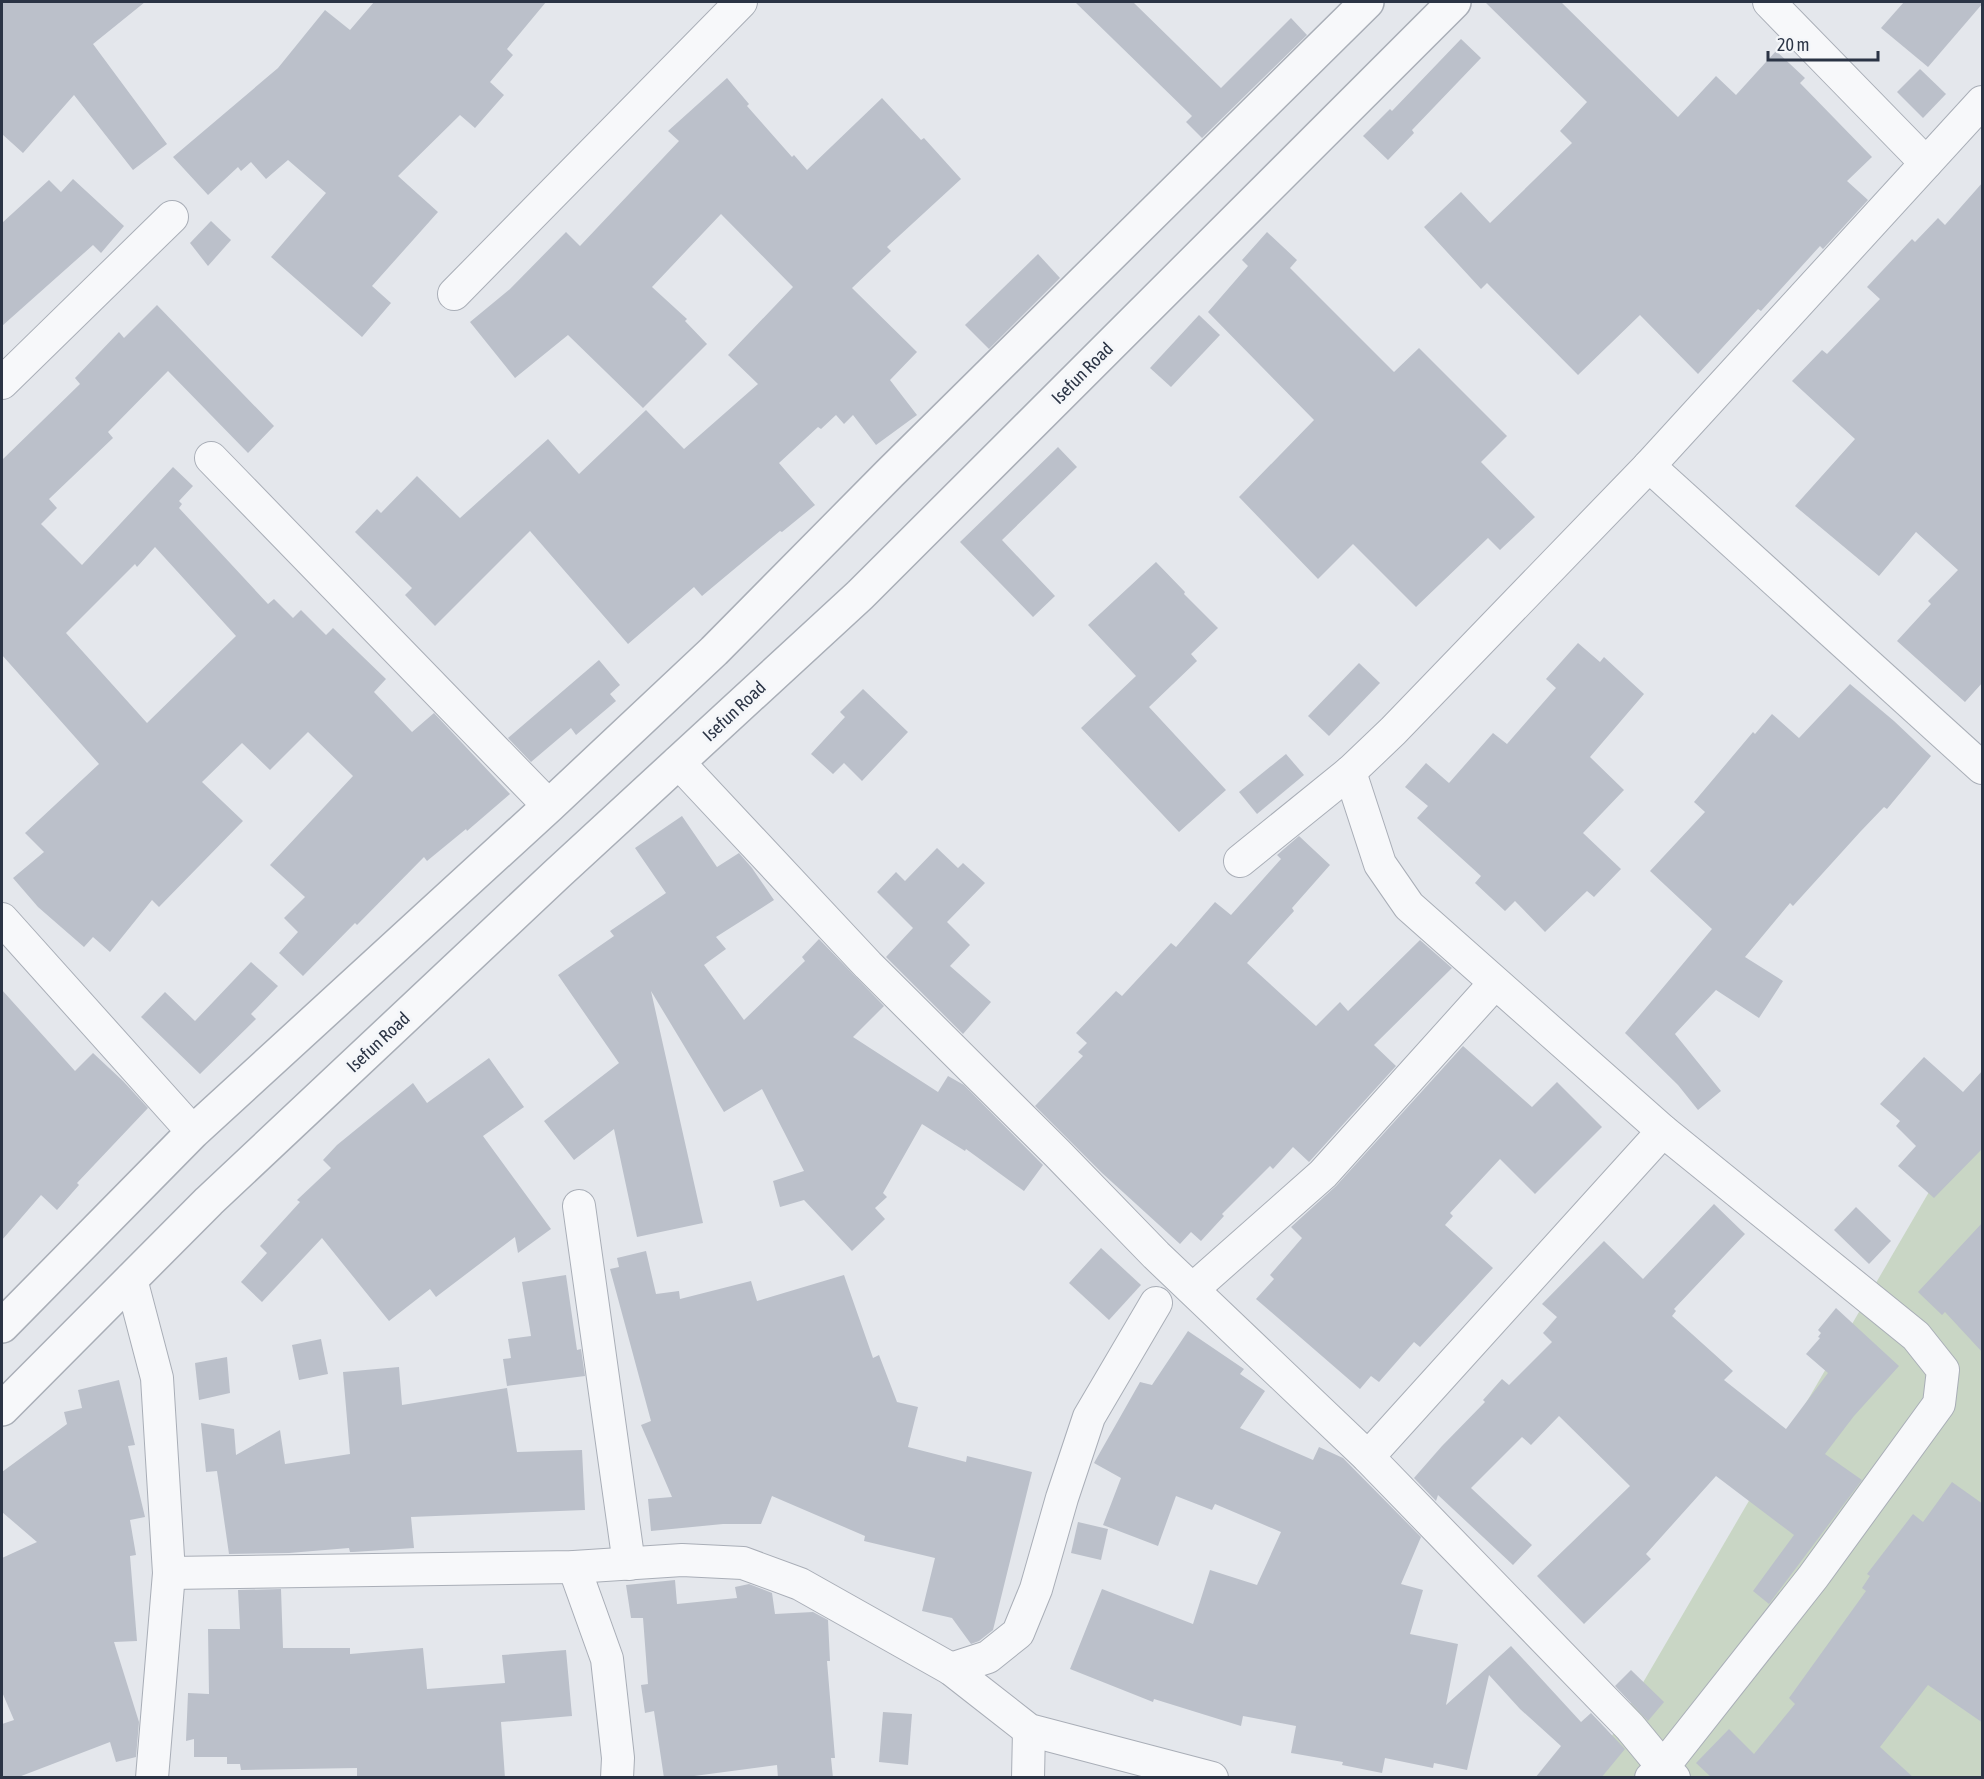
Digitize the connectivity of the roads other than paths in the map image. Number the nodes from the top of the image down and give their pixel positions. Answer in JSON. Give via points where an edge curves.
{"nodes":[{"id":1,"x":741,"y":2,"type":"edge"},
{"id":2,"x":1367,"y":2,"type":"edge"},
{"id":3,"x":1454,"y":2,"type":"edge"},
{"id":4,"x":1769,"y":2,"type":"edge"},
{"id":5,"x":1983,"y":102,"type":"edge"},
{"id":6,"x":1926,"y":163,"type":"junction"},
{"id":7,"x":172,"y":217,"type":"dead end"},
{"id":8,"x":454,"y":294,"type":"dead end"},
{"id":9,"x":2,"y":383,"type":"edge"},
{"id":10,"x":211,"y":458,"type":"dead end"},
{"id":11,"x":1649,"y":466,"type":"junction"},
{"id":12,"x":678,"y":762,"type":"junction"},
{"id":13,"x":1983,"y":768,"type":"edge"},
{"id":14,"x":1350,"y":772,"type":"junction"},
{"id":15,"x":549,"y":806,"type":"junction"},
{"id":16,"x":1240,"y":861,"type":"dead end"},
{"id":17,"x":2,"y":919,"type":"edge"},
{"id":18,"x":1495,"y":983,"type":"junction"},
{"id":19,"x":1663,"y":1131,"type":"junction"},
{"id":20,"x":193,"y":1132,"type":"junction"},
{"id":21,"x":579,"y":1206,"type":"dead end"},
{"id":22,"x":131,"y":1279,"type":"junction"},
{"id":23,"x":1193,"y":1289,"type":"junction"},
{"id":24,"x":1156,"y":1303,"type":"dead end"},
{"id":25,"x":2,"y":1326,"type":"edge"},
{"id":26,"x":2,"y":1408,"type":"edge"},
{"id":27,"x":1368,"y":1457,"type":"junction"},
{"id":28,"x":629,"y":1564,"type":"junction"},
{"id":29,"x":574,"y":1567,"type":"junction"},
{"id":30,"x":169,"y":1573,"type":"junction"},
{"id":31,"x":951,"y":1670,"type":"junction"},
{"id":32,"x":1029,"y":1730,"type":"junction"},
{"id":33,"x":1662,"y":1774,"type":"edge"},
{"id":34,"x":152,"y":1778,"type":"edge"},
{"id":35,"x":617,"y":1778,"type":"edge"},
{"id":36,"x":1028,"y":1778,"type":"edge"},
{"id":37,"x":1212,"y":1778,"type":"edge"}],
"edges":[{"from":1,"to":8,"type":"street"},
{"from":2,"to":15,"type":"street","via":[[714,651]]},
{"from":3,"to":12,"type":"street","name":"Isefun Road","via":[[860,595]]},
{"from":4,"to":6,"type":"street"},
{"from":5,"to":6,"type":"street"},
{"from":6,"to":11,"type":"street"},
{"from":7,"to":9,"type":"street"},
{"from":10,"to":15,"type":"street"},
{"from":11,"to":13,"type":"street"},
{"from":11,"to":14,"type":"street"},
{"from":12,"to":22,"type":"street","name":"Isefun Road","via":[[209,1201]]},
{"from":12,"to":23,"type":"street","via":[[868,965]]},
{"from":14,"to":16,"type":"street"},
{"from":14,"to":18,"type":"street","via":[[1380,864],[1409,906]]},
{"from":15,"to":20,"type":"street"},
{"from":17,"to":20,"type":"street"},
{"from":18,"to":19,"type":"street"},
{"from":18,"to":23,"type":"street","via":[[1323,1174]]},
{"from":19,"to":27,"type":"street"},
{"from":19,"to":33,"type":"street","via":[[1916,1336],[1942,1370],[1939,1404]]},
{"from":20,"to":25,"type":"street"},
{"from":21,"to":28,"type":"street"},
{"from":22,"to":26,"type":"street","name":"Isefun Road"},
{"from":22,"to":30,"type":"street","via":[[157,1378]]},
{"from":23,"to":27,"type":"street"},
{"from":24,"to":31,"type":"street","via":[[1089,1417],[1036,1588],[1018,1633],[988,1657]]},
{"from":27,"to":33,"type":"street","via":[[1630,1727]]},
{"from":28,"to":29,"type":"street"},
{"from":28,"to":31,"type":"street","via":[[682,1560],[743,1563],[800,1584]]},
{"from":29,"to":30,"type":"street"},
{"from":29,"to":35,"type":"street","via":[[607,1659]]},
{"from":30,"to":34,"type":"street"},
{"from":31,"to":32,"type":"street"},
{"from":32,"to":36,"type":"street"},
{"from":32,"to":37,"type":"street"}]}
